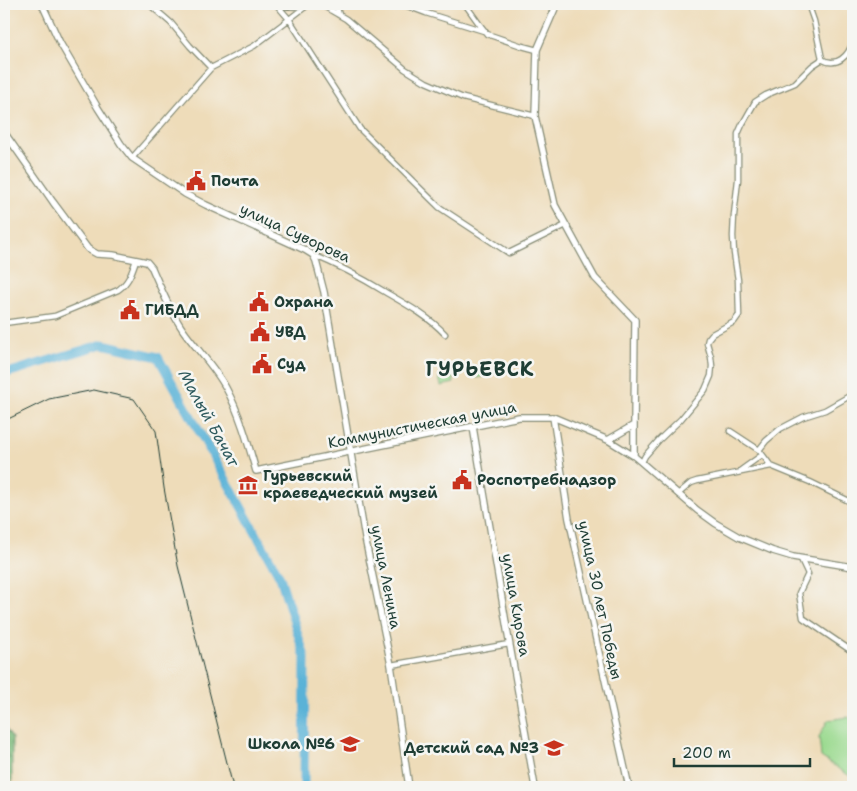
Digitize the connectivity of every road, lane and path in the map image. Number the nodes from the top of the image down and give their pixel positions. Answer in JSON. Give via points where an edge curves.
{"nodes":[{"id":1,"x":42,"y":4,"type":"edge"},
{"id":2,"x":149,"y":4,"type":"edge"},
{"id":3,"x":320,"y":4,"type":"edge"},
{"id":4,"x":336,"y":4,"type":"edge"},
{"id":5,"x":402,"y":4,"type":"edge"},
{"id":6,"x":466,"y":4,"type":"edge"},
{"id":7,"x":557,"y":4,"type":"edge"},
{"id":8,"x":808,"y":4,"type":"edge"},
{"id":9,"x":277,"y":5,"type":"edge"},
{"id":10,"x":307,"y":5,"type":"edge"},
{"id":11,"x":339,"y":15,"type":"junction"},
{"id":12,"x":289,"y":19,"type":"junction"},
{"id":13,"x":484,"y":31,"type":"junction"},
{"id":14,"x":853,"y":41,"type":"edge"},
{"id":15,"x":537,"y":50,"type":"junction"},
{"id":16,"x":821,"y":59,"type":"junction"},
{"id":17,"x":211,"y":68,"type":"junction"},
{"id":18,"x":535,"y":116,"type":"junction"},
{"id":19,"x":4,"y":132,"type":"edge"},
{"id":20,"x":132,"y":158,"type":"junction"},
{"id":21,"x":566,"y":225,"type":"junction"},
{"id":22,"x":313,"y":255,"type":"junction"},
{"id":23,"x":136,"y":260,"type":"junction"},
{"id":24,"x":4,"y":323,"type":"edge"},
{"id":25,"x":445,"y":334,"type":"dead end"},
{"id":26,"x":853,"y":394,"type":"edge"},
{"id":27,"x":553,"y":418,"type":"junction"},
{"id":28,"x":634,"y":425,"type":"junction"},
{"id":29,"x":473,"y":427,"type":"junction"},
{"id":30,"x":730,"y":431,"type":"dead end"},
{"id":31,"x":608,"y":440,"type":"junction"},
{"id":32,"x":351,"y":452,"type":"junction"},
{"id":33,"x":760,"y":452,"type":"junction"},
{"id":34,"x":634,"y":456,"type":"junction"},
{"id":35,"x":642,"y":462,"type":"junction"},
{"id":36,"x":771,"y":466,"type":"junction"},
{"id":37,"x":738,"y":472,"type":"junction"},
{"id":38,"x":678,"y":494,"type":"junction"},
{"id":39,"x":853,"y":503,"type":"edge"},
{"id":40,"x":801,"y":559,"type":"junction"},
{"id":41,"x":853,"y":567,"type":"edge"},
{"id":42,"x":510,"y":644,"type":"junction"},
{"id":43,"x":853,"y":652,"type":"edge"},
{"id":44,"x":391,"y":665,"type":"junction"},
{"id":45,"x":409,"y":787,"type":"edge"},
{"id":46,"x":535,"y":787,"type":"edge"},
{"id":47,"x":629,"y":787,"type":"edge"}],
"edges":[{"from":1,"to":20,"type":"street","name":"улица Суворова","via":[[60,43]]},
{"from":2,"to":17,"type":"street","via":[[171,23]]},
{"from":3,"to":11,"type":"street"},
{"from":4,"to":11,"type":"street"},
{"from":5,"to":13,"type":"street"},
{"from":6,"to":13,"type":"street"},
{"from":7,"to":15,"type":"street"},
{"from":8,"to":16,"type":"street"},
{"from":9,"to":10,"type":"street"},
{"from":9,"to":12,"type":"street"},
{"from":10,"to":12,"type":"street"},
{"from":11,"to":18,"type":"street","via":[[405,69],[426,82],[463,98]]},
{"from":12,"to":17,"type":"street","via":[[254,46]]},
{"from":12,"to":21,"type":"street","via":[[360,129],[439,207],[509,253]]},
{"from":13,"to":15,"type":"street"},
{"from":14,"to":16,"type":"street","via":[[844,58],[832,62]]},
{"from":15,"to":18,"type":"street"},
{"from":16,"to":35,"type":"street","via":[[795,83],[755,102],[738,134],[733,236],[739,315],[708,339],[712,366],[705,390]]},
{"from":17,"to":20,"type":"street"},
{"from":18,"to":21,"type":"street","via":[[555,205]]},
{"from":19,"to":23,"type":"street","via":[[88,249],[97,254]]},
{"from":20,"to":22,"type":"street","name":"улица Суворова","via":[[185,194]]},
{"from":21,"to":28,"type":"street","via":[[595,278],[635,320]]},
{"from":22,"to":25,"type":"street","name":"улица Суворова","via":[[401,300]]},
{"from":22,"to":32,"type":"street","name":"улица Ленина","via":[[324,292]]},
{"from":23,"to":24,"type":"street","via":[[129,278],[118,290],[55,316]]},
{"from":23,"to":32,"type":"street","name":"Коммунистическая улица","via":[[147,262],[152,268],[182,330],[227,389],[256,471]]},
{"from":26,"to":33,"type":"street","via":[[780,429],[766,441]]},
{"from":27,"to":29,"type":"street","name":"Коммунистическая улица","via":[[519,417]]},
{"from":27,"to":31,"type":"street","name":"Коммунистическая улица"},
{"from":27,"to":47,"type":"street","name":"улица 30 лет Победы","via":[[570,519]]},
{"from":28,"to":31,"type":"street"},
{"from":28,"to":34,"type":"street"},
{"from":29,"to":32,"type":"street","name":"Коммунистическая улица"},
{"from":29,"to":42,"type":"street","name":"улица Кирова"},
{"from":30,"to":33,"type":"street"},
{"from":31,"to":34,"type":"street","name":"Коммунистическая улица"},
{"from":32,"to":44,"type":"street","name":"улица Ленина"},
{"from":33,"to":36,"type":"street"},
{"from":33,"to":37,"type":"street"},
{"from":34,"to":35,"type":"street","name":"Коммунистическая улица"},
{"from":35,"to":38,"type":"street","name":"Коммунистическая улица"},
{"from":36,"to":37,"type":"street"},
{"from":36,"to":39,"type":"street"},
{"from":37,"to":38,"type":"street","via":[[694,482]]},
{"from":38,"to":40,"type":"street","name":"Коммунистическая улица","via":[[739,537]]},
{"from":40,"to":41,"type":"street","name":"Коммунистическая улица"},
{"from":40,"to":43,"type":"street","via":[[808,574],[799,593],[802,618]]},
{"from":42,"to":44,"type":"street"},
{"from":42,"to":46,"type":"street","name":"улица Кирова"},
{"from":44,"to":45,"type":"street","name":"улица Ленина"}]}
